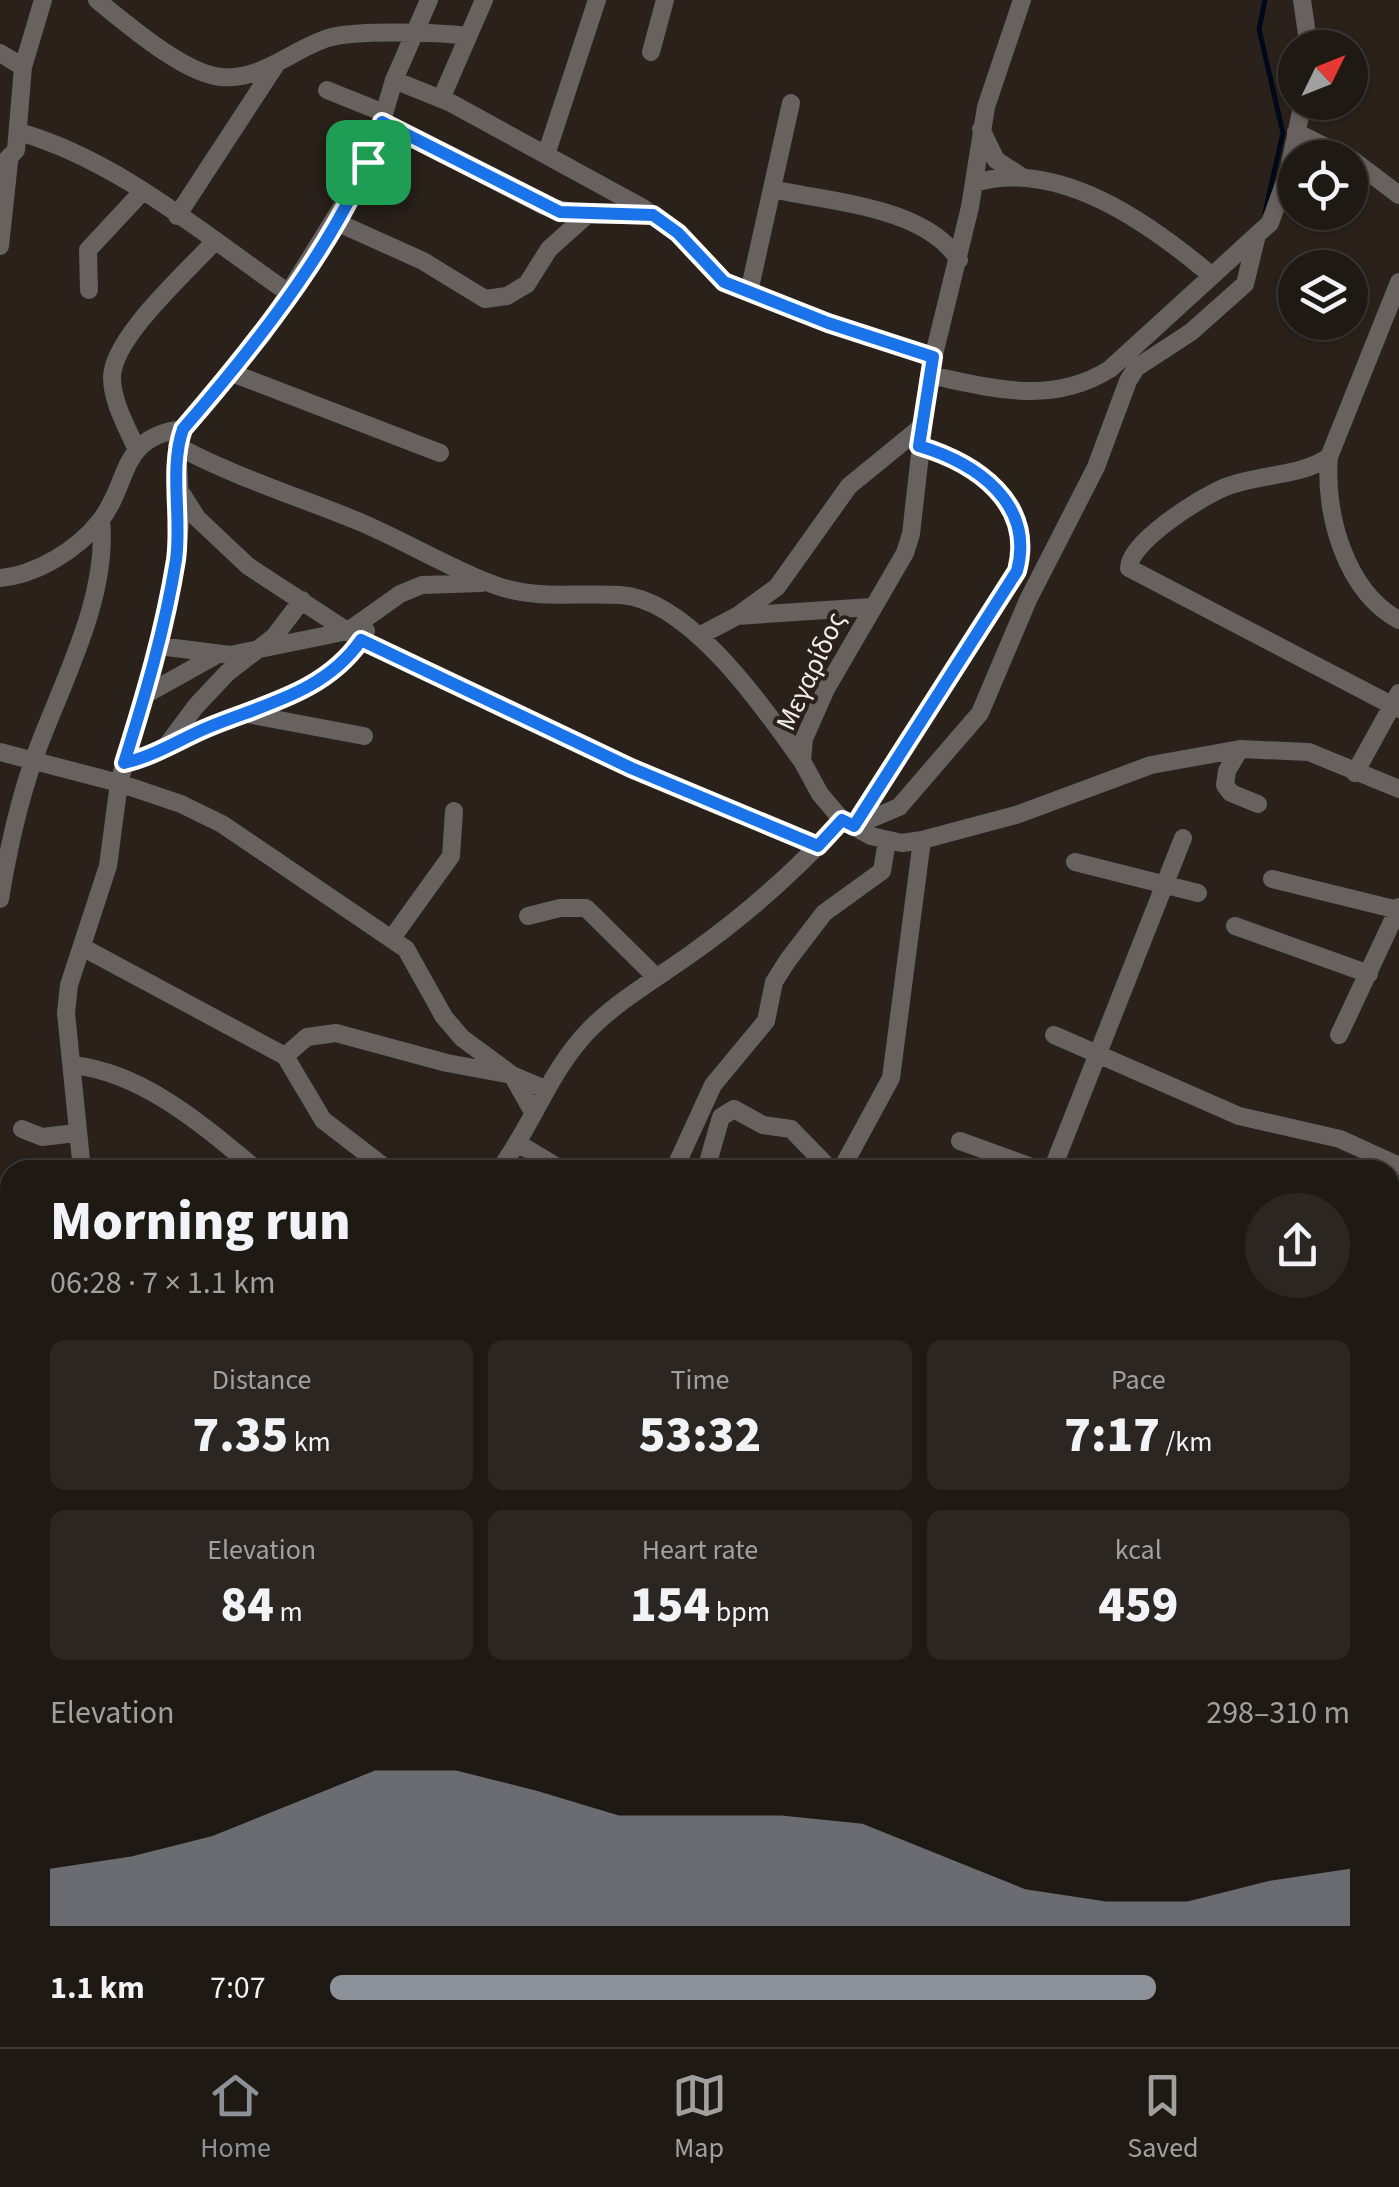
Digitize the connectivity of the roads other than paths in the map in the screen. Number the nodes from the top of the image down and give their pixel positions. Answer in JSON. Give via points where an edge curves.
{"nodes":[{"id":1,"x":43,"y":0,"type":"edge"},
{"id":2,"x":98,"y":0,"type":"edge"},
{"id":3,"x":429,"y":0,"type":"edge"},
{"id":4,"x":484,"y":0,"type":"edge"},
{"id":5,"x":597,"y":0,"type":"edge"},
{"id":6,"x":665,"y":0,"type":"edge"},
{"id":7,"x":1022,"y":0,"type":"edge"},
{"id":8,"x":1302,"y":0,"type":"edge"},
{"id":9,"x":1306,"y":30,"type":"edge"},
{"id":10,"x":414,"y":35,"type":"junction"},
{"id":11,"x":466,"y":36,"type":"junction"},
{"id":12,"x":651,"y":52,"type":"dead end"},
{"id":13,"x":0,"y":53,"type":"edge"},
{"id":14,"x":274,"y":66,"type":"junction"},
{"id":15,"x":23,"y":67,"type":"junction"},
{"id":16,"x":394,"y":80,"type":"junction"},
{"id":17,"x":327,"y":90,"type":"dead end"},
{"id":18,"x":440,"y":99,"type":"junction"},
{"id":19,"x":791,"y":103,"type":"dead end"},
{"id":20,"x":383,"y":117,"type":"junction"},
{"id":21,"x":1299,"y":120,"type":"edge"},
{"id":22,"x":981,"y":129,"type":"junction"},
{"id":23,"x":18,"y":132,"type":"junction"},
{"id":24,"x":1296,"y":132,"type":"junction"},
{"id":25,"x":1312,"y":140,"type":"edge"},
{"id":26,"x":546,"y":155,"type":"junction"},
{"id":27,"x":5,"y":165,"type":"edge"},
{"id":28,"x":1368,"y":172,"type":"edge"},
{"id":29,"x":1026,"y":178,"type":"junction"},
{"id":30,"x":974,"y":183,"type":"junction"},
{"id":31,"x":772,"y":189,"type":"junction"},
{"id":32,"x":141,"y":194,"type":"junction"},
{"id":33,"x":1399,"y":195,"type":"edge"},
{"id":34,"x":587,"y":215,"type":"junction"},
{"id":35,"x":653,"y":215,"type":"junction"},
{"id":36,"x":177,"y":216,"type":"junction"},
{"id":37,"x":334,"y":220,"type":"junction"},
{"id":38,"x":1256,"y":238,"type":"junction"},
{"id":39,"x":214,"y":242,"type":"junction"},
{"id":40,"x":0,"y":246,"type":"edge"},
{"id":41,"x":958,"y":260,"type":"junction"},
{"id":42,"x":1210,"y":274,"type":"junction"},
{"id":43,"x":1399,"y":282,"type":"edge"},
{"id":44,"x":89,"y":290,"type":"dead end"},
{"id":45,"x":749,"y":292,"type":"junction"},
{"id":46,"x":290,"y":294,"type":"junction"},
{"id":47,"x":931,"y":366,"type":"junction"},
{"id":48,"x":232,"y":373,"type":"junction"},
{"id":49,"x":920,"y":437,"type":"junction"},
{"id":50,"x":180,"y":438,"type":"junction"},
{"id":51,"x":137,"y":450,"type":"junction"},
{"id":52,"x":440,"y":453,"type":"dead end"},
{"id":53,"x":1329,"y":457,"type":"junction"},
{"id":54,"x":179,"y":488,"type":"junction"},
{"id":55,"x":101,"y":520,"type":"junction"},
{"id":56,"x":0,"y":578,"type":"edge"},
{"id":57,"x":493,"y":585,"type":"junction"},
{"id":58,"x":302,"y":600,"type":"junction"},
{"id":59,"x":871,"y":607,"type":"junction"},
{"id":60,"x":738,"y":616,"type":"junction"},
{"id":61,"x":1399,"y":620,"type":"edge"},
{"id":62,"x":355,"y":635,"type":"junction"},
{"id":63,"x":699,"y":636,"type":"junction"},
{"id":64,"x":158,"y":646,"type":"junction"},
{"id":65,"x":253,"y":650,"type":"junction"},
{"id":66,"x":218,"y":655,"type":"junction"},
{"id":67,"x":145,"y":695,"type":"junction"},
{"id":68,"x":1396,"y":702,"type":"edge"},
{"id":69,"x":243,"y":714,"type":"junction"},
{"id":70,"x":364,"y":736,"type":"dead end"},
{"id":71,"x":1240,"y":749,"type":"junction"},
{"id":72,"x":162,"y":751,"type":"junction"},
{"id":73,"x":0,"y":752,"type":"edge"},
{"id":74,"x":33,"y":761,"type":"junction"},
{"id":75,"x":802,"y":761,"type":"junction"},
{"id":76,"x":124,"y":763,"type":"junction"},
{"id":77,"x":1356,"y":772,"type":"junction"},
{"id":78,"x":119,"y":783,"type":"junction"},
{"id":79,"x":1399,"y":789,"type":"edge"},
{"id":80,"x":1258,"y":804,"type":"dead end"},
{"id":81,"x":454,"y":811,"type":"dead end"},
{"id":82,"x":848,"y":823,"type":"junction"},
{"id":83,"x":1184,"y":838,"type":"dead end"},
{"id":84,"x":922,"y":840,"type":"junction"},
{"id":85,"x":887,"y":841,"type":"junction"},
{"id":86,"x":818,"y":846,"type":"junction"},
{"id":87,"x":1076,"y":862,"type":"dead end"},
{"id":88,"x":1272,"y":878,"type":"dead end"},
{"id":89,"x":1165,"y":886,"type":"junction"},
{"id":90,"x":1198,"y":892,"type":"dead end"},
{"id":91,"x":0,"y":898,"type":"edge"},
{"id":92,"x":1399,"y":908,"type":"edge"},
{"id":93,"x":528,"y":916,"type":"dead end"},
{"id":94,"x":1236,"y":926,"type":"dead end"},
{"id":95,"x":392,"y":938,"type":"junction"},
{"id":96,"x":82,"y":947,"type":"junction"},
{"id":97,"x":1370,"y":974,"type":"junction"},
{"id":98,"x":655,"y":976,"type":"junction"},
{"id":99,"x":1054,"y":1035,"type":"dead end"},
{"id":100,"x":1339,"y":1036,"type":"dead end"},
{"id":101,"x":1098,"y":1052,"type":"junction"},
{"id":102,"x":285,"y":1056,"type":"junction"},
{"id":103,"x":73,"y":1066,"type":"junction"},
{"id":104,"x":512,"y":1075,"type":"junction"},
{"id":105,"x":545,"y":1088,"type":"junction"},
{"id":106,"x":532,"y":1112,"type":"junction"},
{"id":107,"x":22,"y":1130,"type":"dead end"},
{"id":108,"x":76,"y":1133,"type":"junction"},
{"id":109,"x":960,"y":1141,"type":"dead end"},
{"id":110,"x":519,"y":1144,"type":"junction"},
{"id":111,"x":709,"y":1159,"type":"dead end"},
{"id":112,"x":80,"y":1160,"type":"edge"},
{"id":113,"x":243,"y":1160,"type":"edge"},
{"id":114,"x":375,"y":1160,"type":"edge"},
{"id":115,"x":507,"y":1160,"type":"edge"},
{"id":116,"x":545,"y":1160,"type":"edge"},
{"id":117,"x":679,"y":1160,"type":"edge"},
{"id":118,"x":820,"y":1160,"type":"edge"},
{"id":119,"x":846,"y":1160,"type":"edge"},
{"id":120,"x":1012,"y":1160,"type":"edge"},
{"id":121,"x":1056,"y":1160,"type":"edge"},
{"id":122,"x":1386,"y":1160,"type":"edge"}],
"edges":[{"from":1,"to":15,"type":"street"},
{"from":2,"to":14,"type":"street","via":[[142,37],[208,74],[225,78]]},
{"from":3,"to":10,"type":"street"},
{"from":4,"to":11,"type":"street"},
{"from":5,"to":26,"type":"street"},
{"from":6,"to":12,"type":"street"},
{"from":7,"to":22,"type":"street","name":"Μεγαρίδος"},
{"from":8,"to":9,"type":"street"},
{"from":10,"to":11,"type":"street"},
{"from":10,"to":14,"type":"street","via":[[333,36]]},
{"from":10,"to":16,"type":"street"},
{"from":11,"to":18,"type":"street"},
{"from":13,"to":15,"type":"street"},
{"from":14,"to":36,"type":"street"},
{"from":15,"to":23,"type":"street"},
{"from":16,"to":18,"type":"street"},
{"from":16,"to":20,"type":"street"},
{"from":17,"to":20,"type":"street"},
{"from":18,"to":26,"type":"street"},
{"from":19,"to":31,"type":"street"},
{"from":20,"to":34,"type":"street","via":[[544,206]]},
{"from":20,"to":37,"type":"street","via":[[368,162]]},
{"from":21,"to":24,"type":"street"},
{"from":22,"to":29,"type":"street","via":[[996,160]]},
{"from":22,"to":30,"type":"street","name":"Μεγαρίδος"},
{"from":23,"to":27,"type":"street"},
{"from":23,"to":32,"type":"street","via":[[59,146]]},
{"from":24,"to":25,"type":"street"},
{"from":24,"to":38,"type":"street","via":[[1278,208]]},
{"from":26,"to":35,"type":"street"},
{"from":27,"to":40,"type":"street"},
{"from":28,"to":33,"type":"street"},
{"from":29,"to":30,"type":"street"},
{"from":29,"to":42,"type":"street","via":[[1130,215]]},
{"from":30,"to":41,"type":"street","name":"Μεγαρίδος"},
{"from":31,"to":41,"type":"street","via":[[910,222]]},
{"from":31,"to":45,"type":"street"},
{"from":32,"to":36,"type":"street"},
{"from":32,"to":44,"type":"street","via":[[88,250]]},
{"from":34,"to":35,"type":"street"},
{"from":34,"to":37,"type":"street","via":[[550,249],[527,284],[485,299]]},
{"from":35,"to":45,"type":"street","via":[[724,282]]},
{"from":36,"to":39,"type":"street"},
{"from":37,"to":46,"type":"street"},
{"from":38,"to":42,"type":"street"},
{"from":38,"to":82,"type":"street","via":[[1246,284],[1128,381],[1096,467],[980,712],[899,806]]},
{"from":39,"to":46,"type":"street"},
{"from":39,"to":51,"type":"street","via":[[114,364],[118,407]]},
{"from":41,"to":47,"type":"street","name":"Μεγαρίδος"},
{"from":42,"to":47,"type":"street","via":[[1087,384],[1038,394]]},
{"from":43,"to":53,"type":"street"},
{"from":45,"to":47,"type":"street"},
{"from":46,"to":48,"type":"street"},
{"from":47,"to":49,"type":"street","name":"Μεγαρίδος"},
{"from":48,"to":50,"type":"street"},
{"from":48,"to":52,"type":"street"},
{"from":49,"to":59,"type":"street","name":"Μεγαρίδος","via":[[911,534]]},
{"from":49,"to":60,"type":"street","via":[[849,486],[777,587]]},
{"from":49,"to":82,"type":"street","via":[[998,488],[1012,510],[1022,552],[1017,571]]},
{"from":50,"to":51,"type":"street","via":[[162,432]]},
{"from":50,"to":54,"type":"street"},
{"from":50,"to":57,"type":"street"},
{"from":51,"to":55,"type":"street"},
{"from":53,"to":61,"type":"street","via":[[1328,490],[1354,577],[1376,607]]},
{"from":53,"to":68,"type":"street","via":[[1312,468],[1222,488],[1158,529],[1133,552],[1129,568]]},
{"from":54,"to":58,"type":"street","via":[[197,518],[248,566]]},
{"from":54,"to":64,"type":"street","via":[[176,560]]},
{"from":55,"to":56,"type":"street","via":[[31,572]]},
{"from":55,"to":74,"type":"street","via":[[89,608]]},
{"from":57,"to":62,"type":"street","via":[[422,585],[400,594]]},
{"from":57,"to":63,"type":"street","via":[[558,598],[625,595]]},
{"from":58,"to":62,"type":"street"},
{"from":58,"to":65,"type":"street","via":[[274,637]]},
{"from":59,"to":60,"type":"street"},
{"from":59,"to":75,"type":"street","name":"Μεγαρίδος","via":[[810,722]]},
{"from":60,"to":63,"type":"street"},
{"from":62,"to":65,"type":"street"},
{"from":62,"to":69,"type":"street","via":[[322,680]]},
{"from":62,"to":86,"type":"street","via":[[631,768]]},
{"from":63,"to":75,"type":"street"},
{"from":64,"to":66,"type":"street"},
{"from":64,"to":67,"type":"street"},
{"from":65,"to":66,"type":"street"},
{"from":65,"to":72,"type":"street"},
{"from":66,"to":67,"type":"street"},
{"from":67,"to":76,"type":"street"},
{"from":68,"to":77,"type":"street"},
{"from":69,"to":70,"type":"street"},
{"from":69,"to":72,"type":"street"},
{"from":71,"to":77,"type":"street","name":"Μεγαρίδος","via":[[1309,752]]},
{"from":71,"to":80,"type":"street","via":[[1226,785]]},
{"from":71,"to":84,"type":"street","name":"Μεγαρίδος","via":[[1151,765],[1016,815]]},
{"from":72,"to":76,"type":"street"},
{"from":73,"to":74,"type":"street"},
{"from":74,"to":78,"type":"street"},
{"from":74,"to":91,"type":"street"},
{"from":75,"to":82,"type":"street","name":"Μεγαρίδος","via":[[820,794]]},
{"from":76,"to":78,"type":"street"},
{"from":77,"to":79,"type":"street","name":"Μεγαρίδος"},
{"from":78,"to":95,"type":"street","via":[[203,812]]},
{"from":78,"to":96,"type":"street","via":[[108,866]]},
{"from":81,"to":95,"type":"street","via":[[451,856]]},
{"from":82,"to":85,"type":"street","name":"Μεγαρίδος"},
{"from":82,"to":86,"type":"street"},
{"from":83,"to":89,"type":"street"},
{"from":84,"to":85,"type":"street","name":"Μεγαρίδος"},
{"from":84,"to":119,"type":"street","via":[[894,1066]]},
{"from":85,"to":117,"type":"street","via":[[882,871],[824,913],[788,960],[774,982],[766,1020],[713,1084]]},
{"from":86,"to":98,"type":"street","via":[[773,892]]},
{"from":87,"to":89,"type":"street"},
{"from":88,"to":92,"type":"street"},
{"from":89,"to":90,"type":"street"},
{"from":89,"to":101,"type":"street"},
{"from":92,"to":97,"type":"street"},
{"from":93,"to":98,"type":"street","via":[[586,908]]},
{"from":94,"to":97,"type":"street"},
{"from":95,"to":104,"type":"street","via":[[418,963],[462,1038]]},
{"from":96,"to":102,"type":"street"},
{"from":96,"to":103,"type":"street","via":[[66,1012]]},
{"from":97,"to":100,"type":"street"},
{"from":98,"to":105,"type":"street","via":[[586,1034]]},
{"from":99,"to":101,"type":"street"},
{"from":101,"to":121,"type":"street"},
{"from":101,"to":122,"type":"street","via":[[1239,1116],[1340,1139]]},
{"from":102,"to":104,"type":"street","via":[[307,1036],[336,1032]]},
{"from":102,"to":114,"type":"street","via":[[308,1102]]},
{"from":103,"to":108,"type":"street"},
{"from":103,"to":113,"type":"street","via":[[139,1085]]},
{"from":104,"to":105,"type":"street"},
{"from":104,"to":106,"type":"street"},
{"from":105,"to":106,"type":"street"},
{"from":106,"to":110,"type":"street"},
{"from":107,"to":108,"type":"street","via":[[42,1137]]},
{"from":108,"to":112,"type":"street"},
{"from":109,"to":120,"type":"street"},
{"from":110,"to":115,"type":"street"},
{"from":110,"to":116,"type":"street"},
{"from":111,"to":118,"type":"street","via":[[721,1117],[734,1109],[763,1125],[791,1129]]}]}
